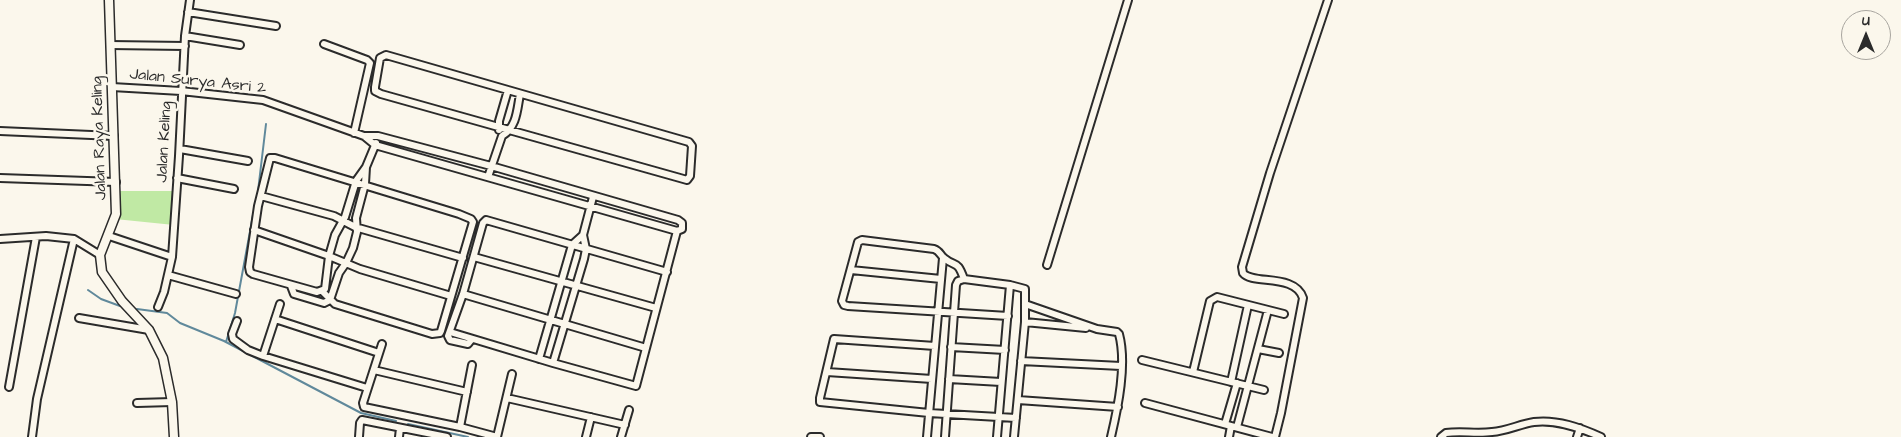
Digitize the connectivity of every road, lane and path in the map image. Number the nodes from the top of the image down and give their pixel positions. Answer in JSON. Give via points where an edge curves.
{"nodes":[{"id":1,"x":109,"y":0,"type":"edge"},
{"id":2,"x":190,"y":0,"type":"edge"},
{"id":3,"x":1128,"y":0,"type":"edge"},
{"id":4,"x":1328,"y":0,"type":"edge"},
{"id":5,"x":188,"y":12,"type":"junction"},
{"id":6,"x":276,"y":26,"type":"dead end"},
{"id":7,"x":185,"y":36,"type":"junction"},
{"id":8,"x":324,"y":44,"type":"dead end"},
{"id":9,"x":110,"y":45,"type":"junction"},
{"id":10,"x":240,"y":45,"type":"dead end"},
{"id":11,"x":185,"y":46,"type":"junction"},
{"id":12,"x":112,"y":87,"type":"junction"},
{"id":13,"x":508,"y":90,"type":"junction"},
{"id":14,"x":181,"y":91,"type":"junction"},
{"id":15,"x":520,"y":94,"type":"junction"},
{"id":16,"x":498,"y":128,"type":"junction"},
{"id":17,"x":0,"y":131,"type":"edge"},
{"id":18,"x":510,"y":131,"type":"junction"},
{"id":19,"x":354,"y":133,"type":"junction"},
{"id":20,"x":114,"y":136,"type":"junction"},
{"id":21,"x":364,"y":136,"type":"junction"},
{"id":22,"x":378,"y":136,"type":"junction"},
{"id":23,"x":502,"y":136,"type":"junction"},
{"id":24,"x":375,"y":145,"type":"junction"},
{"id":25,"x":180,"y":149,"type":"junction"},
{"id":26,"x":248,"y":161,"type":"dead end"},
{"id":27,"x":491,"y":166,"type":"junction"},
{"id":28,"x":366,"y":167,"type":"junction"},
{"id":29,"x":488,"y":177,"type":"junction"},
{"id":30,"x":0,"y":178,"type":"edge"},
{"id":31,"x":177,"y":178,"type":"junction"},
{"id":32,"x":356,"y":181,"type":"junction"},
{"id":33,"x":116,"y":182,"type":"junction"},
{"id":34,"x":364,"y":184,"type":"junction"},
{"id":35,"x":234,"y":189,"type":"dead end"},
{"id":36,"x":261,"y":196,"type":"junction"},
{"id":37,"x":594,"y":197,"type":"junction"},
{"id":38,"x":590,"y":207,"type":"junction"},
{"id":39,"x":343,"y":220,"type":"junction"},
{"id":40,"x":356,"y":227,"type":"junction"},
{"id":41,"x":254,"y":230,"type":"junction"},
{"id":42,"x":677,"y":231,"type":"junction"},
{"id":43,"x":583,"y":235,"type":"junction"},
{"id":44,"x":109,"y":236,"type":"junction"},
{"id":45,"x":36,"y":237,"type":"junction"},
{"id":46,"x":0,"y":239,"type":"edge"},
{"id":47,"x":74,"y":239,"type":"junction"},
{"id":48,"x":572,"y":245,"type":"junction"},
{"id":49,"x":586,"y":249,"type":"junction"},
{"id":50,"x":100,"y":255,"type":"junction"},
{"id":51,"x":172,"y":256,"type":"junction"},
{"id":52,"x":329,"y":256,"type":"junction"},
{"id":53,"x":474,"y":257,"type":"junction"},
{"id":54,"x":462,"y":258,"type":"junction"},
{"id":55,"x":943,"y":258,"type":"junction"},
{"id":56,"x":346,"y":263,"type":"junction"},
{"id":57,"x":1046,"y":266,"type":"dead end"},
{"id":58,"x":850,"y":270,"type":"junction"},
{"id":59,"x":667,"y":272,"type":"junction"},
{"id":60,"x":168,"y":275,"type":"junction"},
{"id":61,"x":940,"y":279,"type":"junction"},
{"id":62,"x":964,"y":279,"type":"junction"},
{"id":63,"x":560,"y":282,"type":"junction"},
{"id":64,"x":1010,"y":285,"type":"junction"},
{"id":65,"x":291,"y":286,"type":"junction"},
{"id":66,"x":576,"y":287,"type":"junction"},
{"id":67,"x":322,"y":291,"type":"junction"},
{"id":68,"x":236,"y":294,"type":"dead end"},
{"id":69,"x":463,"y":294,"type":"junction"},
{"id":70,"x":451,"y":296,"type":"junction"},
{"id":71,"x":330,"y":300,"type":"junction"},
{"id":72,"x":280,"y":304,"type":"dead end"},
{"id":73,"x":1025,"y":304,"type":"junction"},
{"id":74,"x":1248,"y":305,"type":"junction"},
{"id":75,"x":158,"y":307,"type":"dead end"},
{"id":76,"x":656,"y":308,"type":"junction"},
{"id":77,"x":1268,"y":310,"type":"junction"},
{"id":78,"x":938,"y":313,"type":"junction"},
{"id":79,"x":953,"y":313,"type":"junction"},
{"id":80,"x":1284,"y":314,"type":"dead end"},
{"id":81,"x":1008,"y":316,"type":"junction"},
{"id":82,"x":79,"y":318,"type":"dead end"},
{"id":83,"x":275,"y":319,"type":"junction"},
{"id":84,"x":549,"y":320,"type":"junction"},
{"id":85,"x":237,"y":321,"type":"dead end"},
{"id":86,"x":1025,"y":322,"type":"junction"},
{"id":87,"x":565,"y":325,"type":"junction"},
{"id":88,"x":1098,"y":329,"type":"junction"},
{"id":89,"x":149,"y":330,"type":"junction"},
{"id":90,"x":382,"y":344,"type":"dead end"},
{"id":91,"x":935,"y":346,"type":"junction"},
{"id":92,"x":951,"y":347,"type":"junction"},
{"id":93,"x":646,"y":348,"type":"junction"},
{"id":94,"x":1258,"y":349,"type":"junction"},
{"id":95,"x":1005,"y":350,"type":"junction"},
{"id":96,"x":379,"y":353,"type":"junction"},
{"id":97,"x":1279,"y":353,"type":"dead end"},
{"id":98,"x":263,"y":356,"type":"junction"},
{"id":99,"x":539,"y":359,"type":"junction"},
{"id":100,"x":1142,"y":360,"type":"dead end"},
{"id":101,"x":1021,"y":361,"type":"junction"},
{"id":102,"x":553,"y":363,"type":"junction"},
{"id":103,"x":472,"y":365,"type":"dead end"},
{"id":104,"x":1121,"y":366,"type":"junction"},
{"id":105,"x":374,"y":370,"type":"junction"},
{"id":106,"x":827,"y":372,"type":"junction"},
{"id":107,"x":1193,"y":372,"type":"junction"},
{"id":108,"x":512,"y":374,"type":"dead end"},
{"id":109,"x":932,"y":379,"type":"junction"},
{"id":110,"x":949,"y":380,"type":"junction"},
{"id":111,"x":1002,"y":382,"type":"junction"},
{"id":112,"x":1234,"y":382,"type":"junction"},
{"id":113,"x":1248,"y":386,"type":"junction"},
{"id":114,"x":9,"y":388,"type":"dead end"},
{"id":115,"x":367,"y":388,"type":"junction"},
{"id":116,"x":1264,"y":390,"type":"dead end"},
{"id":117,"x":467,"y":392,"type":"junction"},
{"id":118,"x":508,"y":398,"type":"junction"},
{"id":119,"x":1018,"y":400,"type":"junction"},
{"id":120,"x":137,"y":402,"type":"dead end"},
{"id":121,"x":172,"y":402,"type":"junction"},
{"id":122,"x":1145,"y":403,"type":"dead end"},
{"id":123,"x":1118,"y":407,"type":"junction"},
{"id":124,"x":629,"y":410,"type":"dead end"},
{"id":125,"x":929,"y":413,"type":"junction"},
{"id":126,"x":947,"y":414,"type":"junction"},
{"id":127,"x":590,"y":417,"type":"junction"},
{"id":128,"x":998,"y":417,"type":"junction"},
{"id":129,"x":1016,"y":418,"type":"junction"},
{"id":130,"x":625,"y":425,"type":"junction"},
{"id":131,"x":1231,"y":426,"type":"junction"},
{"id":132,"x":460,"y":427,"type":"junction"},
{"id":133,"x":400,"y":428,"type":"junction"},
{"id":134,"x":1580,"y":428,"type":"junction"},
{"id":135,"x":32,"y":437,"type":"edge"},
{"id":136,"x":174,"y":437,"type":"edge"},
{"id":137,"x":359,"y":437,"type":"edge"},
{"id":138,"x":400,"y":437,"type":"edge"},
{"id":139,"x":447,"y":437,"type":"edge"},
{"id":140,"x":497,"y":437,"type":"edge"},
{"id":141,"x":586,"y":437,"type":"edge"},
{"id":142,"x":621,"y":437,"type":"edge"},
{"id":143,"x":811,"y":437,"type":"edge"},
{"id":144,"x":820,"y":437,"type":"edge"},
{"id":145,"x":927,"y":437,"type":"edge"},
{"id":146,"x":945,"y":437,"type":"edge"},
{"id":147,"x":996,"y":437,"type":"edge"},
{"id":148,"x":1014,"y":437,"type":"edge"},
{"id":149,"x":1111,"y":437,"type":"edge"},
{"id":150,"x":1229,"y":437,"type":"edge"},
{"id":151,"x":1273,"y":437,"type":"edge"},
{"id":152,"x":1441,"y":437,"type":"edge"},
{"id":153,"x":1577,"y":437,"type":"edge"},
{"id":154,"x":1601,"y":437,"type":"edge"}],
"edges":[{"from":1,"to":9,"type":"street","name":"Jalan Raya Keling"},
{"from":2,"to":5,"type":"street","name":"Jalan Keling"},
{"from":3,"to":57,"type":"street"},
{"from":4,"to":151,"type":"street","via":[[1242,267],[1248,278],[1272,280],[1301,292],[1281,412]]},
{"from":5,"to":6,"type":"street"},
{"from":5,"to":7,"type":"street","name":"Jalan Keling"},
{"from":7,"to":10,"type":"street"},
{"from":7,"to":11,"type":"street","name":"Jalan Keling"},
{"from":8,"to":19,"type":"street","via":[[370,63]]},
{"from":9,"to":11,"type":"street"},
{"from":9,"to":12,"type":"street","name":"Jalan Raya Keling"},
{"from":11,"to":14,"type":"street","name":"Jalan Keling"},
{"from":12,"to":14,"type":"street","name":"Jalan Surya Asri 2"},
{"from":12,"to":20,"type":"street","name":"Jalan Raya Keling"},
{"from":13,"to":15,"type":"street"},
{"from":13,"to":16,"type":"street"},
{"from":13,"to":16,"type":"street","via":[[386,54],[380,58],[375,91]]},
{"from":14,"to":19,"type":"street","name":"Jalan Surya Asri 2","via":[[263,100]]},
{"from":14,"to":25,"type":"street","name":"Jalan Keling"},
{"from":15,"to":18,"type":"street"},
{"from":15,"to":18,"type":"street","via":[[689,142],[692,146],[690,176],[686,180]]},
{"from":16,"to":18,"type":"street"},
{"from":16,"to":23,"type":"street"},
{"from":17,"to":20,"type":"street"},
{"from":18,"to":23,"type":"street"},
{"from":19,"to":21,"type":"street","name":"Jalan Surya Asri 2"},
{"from":20,"to":33,"type":"street","name":"Jalan Raya Keling"},
{"from":21,"to":22,"type":"street"},
{"from":21,"to":24,"type":"street"},
{"from":22,"to":24,"type":"street"},
{"from":22,"to":27,"type":"street"},
{"from":23,"to":27,"type":"street"},
{"from":24,"to":28,"type":"street"},
{"from":24,"to":29,"type":"street"},
{"from":25,"to":26,"type":"street"},
{"from":25,"to":31,"type":"street","name":"Jalan Keling"},
{"from":27,"to":29,"type":"street"},
{"from":27,"to":37,"type":"street"},
{"from":28,"to":32,"type":"street"},
{"from":28,"to":34,"type":"street"},
{"from":29,"to":38,"type":"street"},
{"from":30,"to":33,"type":"street"},
{"from":31,"to":35,"type":"street"},
{"from":31,"to":51,"type":"street","name":"Jalan Keling"},
{"from":32,"to":34,"type":"street"},
{"from":32,"to":36,"type":"street","via":[[272,158]]},
{"from":32,"to":39,"type":"street"},
{"from":33,"to":44,"type":"street","name":"Jalan Raya Keling","via":[[116,214]]},
{"from":34,"to":40,"type":"street"},
{"from":34,"to":54,"type":"street","via":[[471,219],[473,224]]},
{"from":36,"to":39,"type":"street"},
{"from":36,"to":41,"type":"street"},
{"from":37,"to":38,"type":"street"},
{"from":37,"to":42,"type":"street","via":[[678,220],[682,226]]},
{"from":38,"to":42,"type":"street"},
{"from":38,"to":43,"type":"street"},
{"from":39,"to":40,"type":"street"},
{"from":39,"to":52,"type":"street"},
{"from":40,"to":54,"type":"street"},
{"from":40,"to":56,"type":"street"},
{"from":41,"to":52,"type":"street"},
{"from":41,"to":65,"type":"street","via":[[250,272]]},
{"from":42,"to":59,"type":"street"},
{"from":43,"to":48,"type":"street"},
{"from":43,"to":49,"type":"street"},
{"from":44,"to":50,"type":"street","name":"Jalan Raya Keling"},
{"from":44,"to":51,"type":"street"},
{"from":45,"to":46,"type":"street"},
{"from":45,"to":47,"type":"street"},
{"from":45,"to":114,"type":"street"},
{"from":47,"to":50,"type":"street"},
{"from":47,"to":135,"type":"street","via":[[39,390]]},
{"from":48,"to":49,"type":"street"},
{"from":48,"to":53,"type":"street","via":[[486,220]]},
{"from":48,"to":63,"type":"street"},
{"from":49,"to":59,"type":"street"},
{"from":49,"to":66,"type":"street"},
{"from":50,"to":89,"type":"street","via":[[102,272],[122,301]]},
{"from":51,"to":60,"type":"street","name":"Jalan Keling"},
{"from":52,"to":56,"type":"street"},
{"from":52,"to":67,"type":"street","via":[[326,288]]},
{"from":53,"to":63,"type":"street"},
{"from":53,"to":69,"type":"street"},
{"from":54,"to":70,"type":"street"},
{"from":55,"to":58,"type":"street","via":[[938,251],[928,247],[862,240],[858,242]]},
{"from":55,"to":61,"type":"street"},
{"from":55,"to":62,"type":"street","via":[[957,265]]},
{"from":56,"to":70,"type":"street"},
{"from":56,"to":71,"type":"street"},
{"from":58,"to":61,"type":"street"},
{"from":58,"to":78,"type":"street","via":[[842,301],[844,305]]},
{"from":59,"to":76,"type":"street"},
{"from":60,"to":68,"type":"street"},
{"from":60,"to":75,"type":"street","name":"Jalan Keling"},
{"from":61,"to":78,"type":"street"},
{"from":62,"to":64,"type":"street"},
{"from":62,"to":79,"type":"street","via":[[956,284]]},
{"from":63,"to":66,"type":"street"},
{"from":63,"to":84,"type":"street"},
{"from":64,"to":73,"type":"street","via":[[1025,290]]},
{"from":64,"to":81,"type":"street"},
{"from":65,"to":67,"type":"street","via":[[318,293]]},
{"from":65,"to":71,"type":"street","via":[[294,294],[324,303]]},
{"from":66,"to":76,"type":"street"},
{"from":66,"to":87,"type":"street"},
{"from":67,"to":71,"type":"street"},
{"from":69,"to":84,"type":"street"},
{"from":69,"to":99,"type":"street","via":[[448,339],[461,344],[468,344],[472,339]]},
{"from":70,"to":71,"type":"street","via":[[441,331],[436,334]]},
{"from":72,"to":83,"type":"street"},
{"from":73,"to":86,"type":"street"},
{"from":73,"to":88,"type":"street"},
{"from":74,"to":77,"type":"street"},
{"from":74,"to":107,"type":"street","via":[[1217,297],[1210,301]]},
{"from":74,"to":112,"type":"street"},
{"from":76,"to":93,"type":"street"},
{"from":77,"to":80,"type":"street"},
{"from":77,"to":94,"type":"street"},
{"from":78,"to":79,"type":"street"},
{"from":78,"to":91,"type":"street"},
{"from":79,"to":81,"type":"street"},
{"from":79,"to":92,"type":"street"},
{"from":81,"to":95,"type":"street"},
{"from":82,"to":89,"type":"street"},
{"from":83,"to":96,"type":"street"},
{"from":83,"to":98,"type":"street"},
{"from":84,"to":87,"type":"street"},
{"from":84,"to":99,"type":"street"},
{"from":85,"to":98,"type":"street","via":[[233,339]]},
{"from":86,"to":88,"type":"street"},
{"from":86,"to":101,"type":"street"},
{"from":87,"to":93,"type":"street"},
{"from":87,"to":102,"type":"street"},
{"from":88,"to":104,"type":"street","via":[[1119,334]]},
{"from":89,"to":121,"type":"street","via":[[163,358]]},
{"from":90,"to":96,"type":"street"},
{"from":91,"to":106,"type":"street","via":[[837,338],[833,342]]},
{"from":91,"to":109,"type":"street"},
{"from":92,"to":95,"type":"street"},
{"from":92,"to":110,"type":"street"},
{"from":93,"to":102,"type":"street","via":[[636,386]]},
{"from":94,"to":97,"type":"street"},
{"from":94,"to":113,"type":"street"},
{"from":95,"to":111,"type":"street"},
{"from":96,"to":105,"type":"street"},
{"from":98,"to":115,"type":"street"},
{"from":99,"to":102,"type":"street"},
{"from":100,"to":107,"type":"street"},
{"from":101,"to":104,"type":"street"},
{"from":101,"to":119,"type":"street"},
{"from":103,"to":117,"type":"street"},
{"from":104,"to":123,"type":"street"},
{"from":105,"to":115,"type":"street"},
{"from":105,"to":117,"type":"street"},
{"from":106,"to":109,"type":"street"},
{"from":106,"to":125,"type":"street","via":[[820,398],[822,403]]},
{"from":107,"to":112,"type":"street"},
{"from":108,"to":118,"type":"street"},
{"from":109,"to":125,"type":"street"},
{"from":110,"to":111,"type":"street"},
{"from":110,"to":126,"type":"street"},
{"from":111,"to":128,"type":"street"},
{"from":112,"to":113,"type":"street"},
{"from":112,"to":131,"type":"street"},
{"from":113,"to":116,"type":"street"},
{"from":113,"to":131,"type":"street"},
{"from":115,"to":132,"type":"street","via":[[364,407]]},
{"from":117,"to":132,"type":"street"},
{"from":118,"to":127,"type":"street"},
{"from":118,"to":140,"type":"street"},
{"from":119,"to":123,"type":"street"},
{"from":119,"to":129,"type":"street"},
{"from":120,"to":121,"type":"street"},
{"from":121,"to":136,"type":"street"},
{"from":122,"to":131,"type":"street"},
{"from":123,"to":149,"type":"street"},
{"from":124,"to":130,"type":"street"},
{"from":125,"to":126,"type":"street"},
{"from":125,"to":145,"type":"street"},
{"from":126,"to":128,"type":"street"},
{"from":126,"to":146,"type":"street"},
{"from":127,"to":130,"type":"street"},
{"from":127,"to":141,"type":"street"},
{"from":128,"to":129,"type":"street"},
{"from":128,"to":147,"type":"street"},
{"from":129,"to":148,"type":"street"},
{"from":130,"to":142,"type":"street"},
{"from":131,"to":150,"type":"street"},
{"from":131,"to":151,"type":"street"},
{"from":132,"to":140,"type":"street"},
{"from":133,"to":137,"type":"street","via":[[362,420]]},
{"from":133,"to":138,"type":"street"},
{"from":133,"to":139,"type":"street"},
{"from":134,"to":152,"type":"street","via":[[1549,421],[1499,431],[1446,432]]},
{"from":134,"to":153,"type":"street"},
{"from":134,"to":154,"type":"street"},
{"from":143,"to":144,"type":"street"}]}
